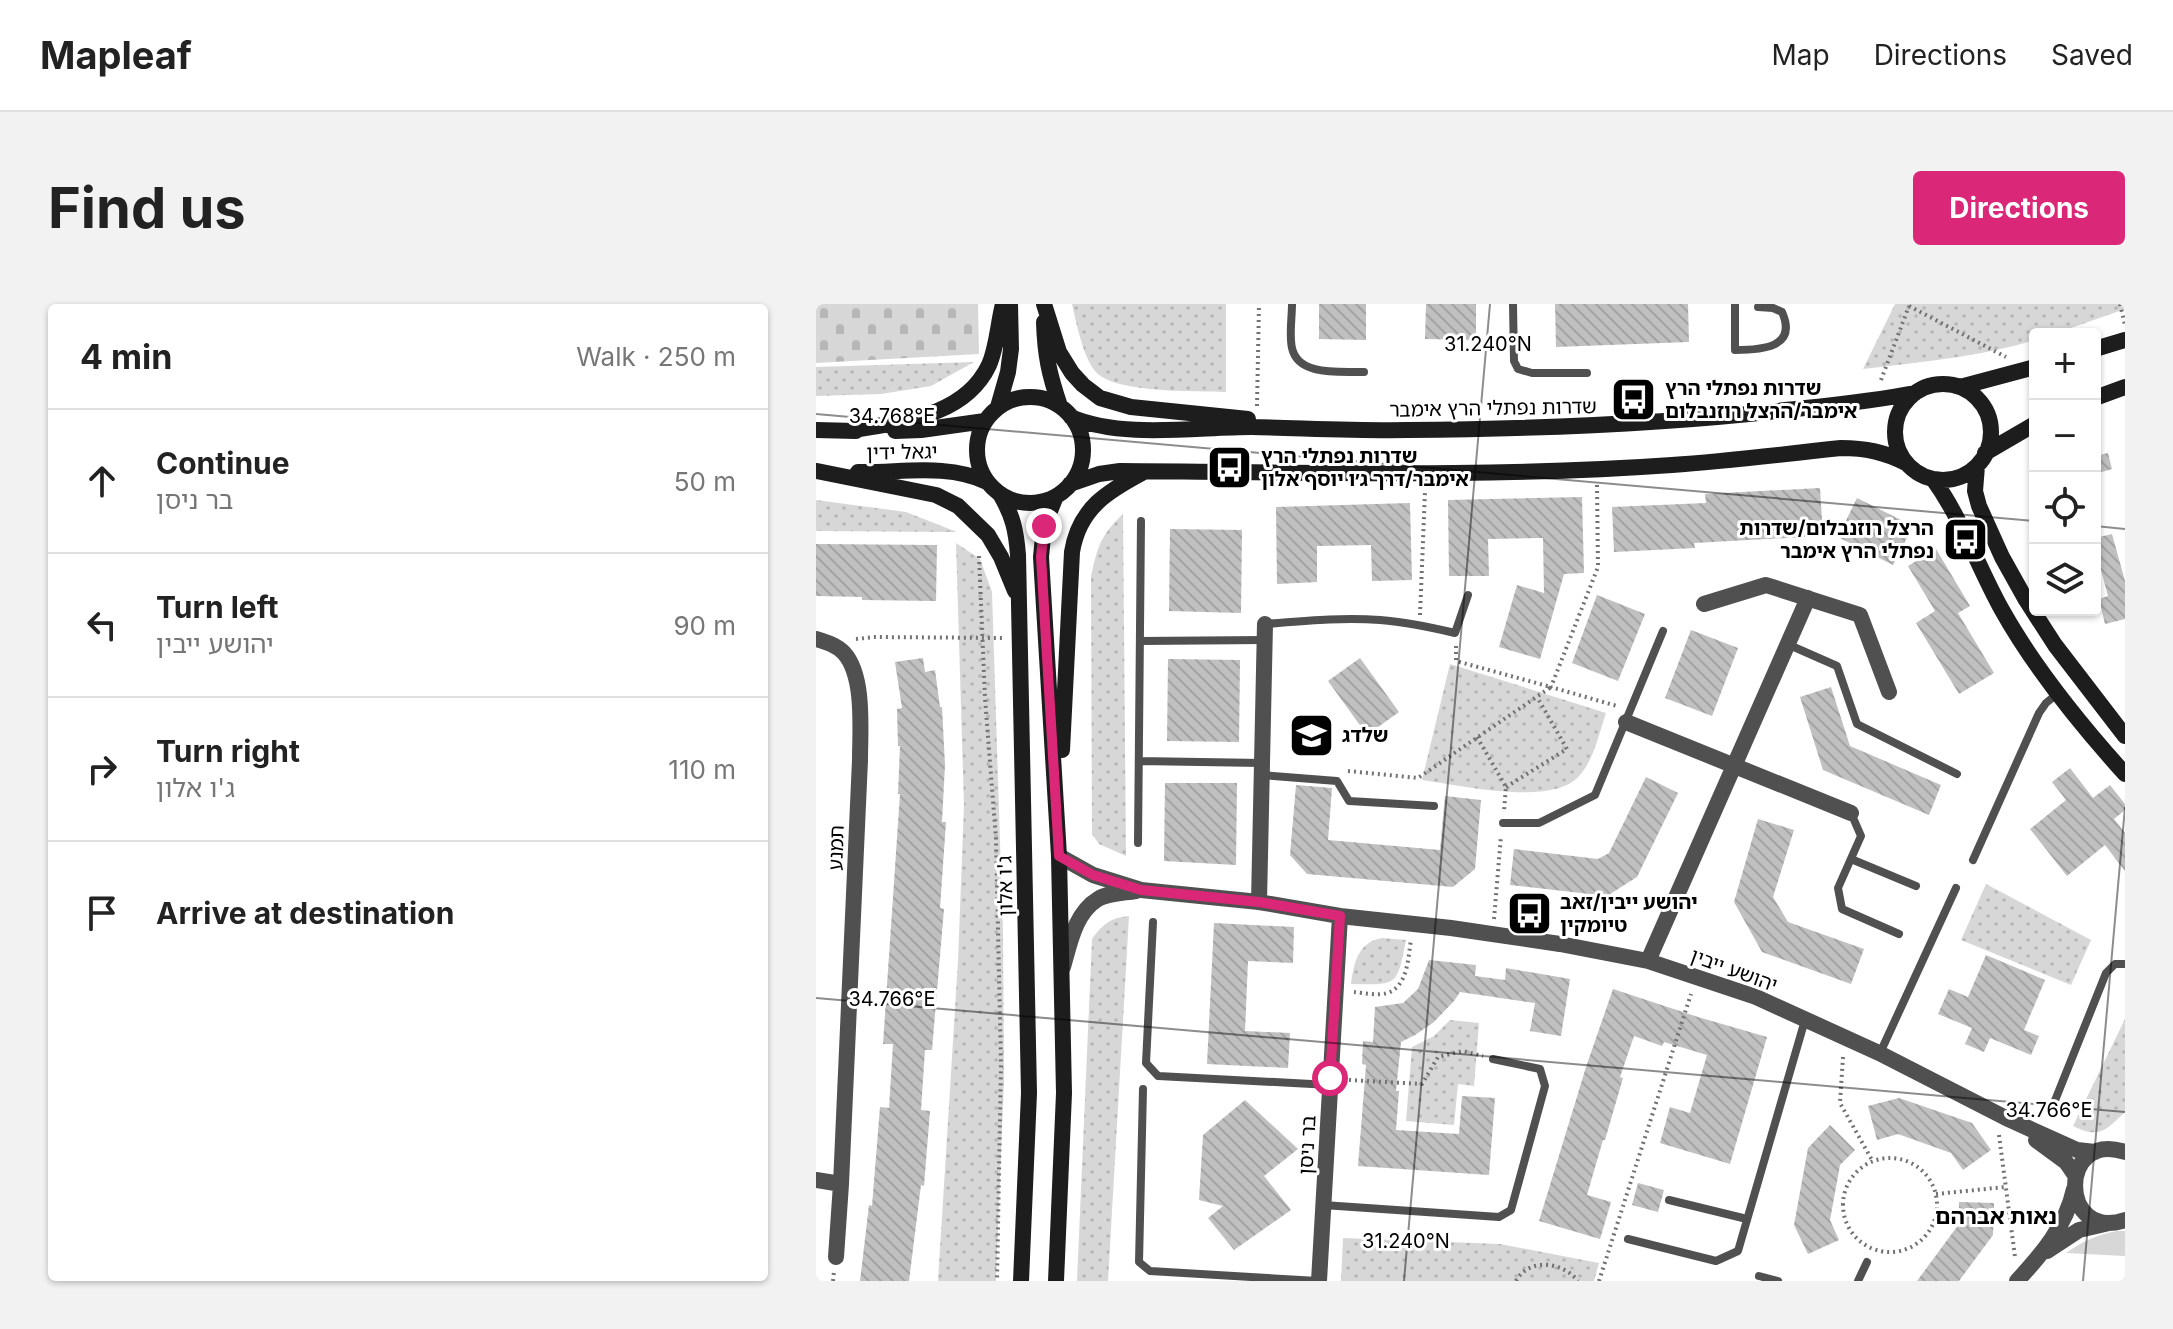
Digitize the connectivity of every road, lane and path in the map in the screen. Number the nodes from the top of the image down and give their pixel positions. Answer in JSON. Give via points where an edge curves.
{"nodes":[{"id":1,"x":1003,"y":304,"type":"edge"},
{"id":2,"x":1010,"y":304,"type":"edge"},
{"id":3,"x":1044,"y":304,"type":"edge"},
{"id":4,"x":1259,"y":304,"type":"edge"},
{"id":5,"x":1292,"y":304,"type":"edge"},
{"id":6,"x":1513,"y":304,"type":"edge"},
{"id":7,"x":1735,"y":304,"type":"edge"},
{"id":8,"x":2120,"y":304,"type":"edge"},
{"id":9,"x":1908,"y":305,"type":"edge"},
{"id":10,"x":1758,"y":307,"type":"dead end"},
{"id":11,"x":2125,"y":326,"type":"edge"},
{"id":12,"x":2125,"y":340,"type":"edge"},
{"id":13,"x":2101,"y":347,"type":"edge"},
{"id":14,"x":2029,"y":366,"type":"edge"},
{"id":15,"x":2029,"y":369,"type":"edge"},
{"id":16,"x":1364,"y":372,"type":"dead end"},
{"id":17,"x":1587,"y":373,"type":"dead end"},
{"id":18,"x":1960,"y":387,"type":"junction"},
{"id":19,"x":2125,"y":387,"type":"edge"},
{"id":20,"x":1915,"y":393,"type":"junction"},
{"id":21,"x":2101,"y":396,"type":"edge"},
{"id":22,"x":1873,"y":400,"type":"junction"},
{"id":23,"x":998,"y":407,"type":"junction"},
{"id":24,"x":1065,"y":411,"type":"junction"},
{"id":25,"x":1256,"y":420,"type":"junction"},
{"id":26,"x":985,"y":421,"type":"junction"},
{"id":27,"x":2029,"y":428,"type":"edge"},
{"id":28,"x":1353,"y":429,"type":"junction"},
{"id":29,"x":816,"y":430,"type":"edge"},
{"id":30,"x":848,"y":431,"type":"junction"},
{"id":31,"x":1981,"y":460,"type":"junction"},
{"id":32,"x":1906,"y":463,"type":"junction"},
{"id":33,"x":1597,"y":469,"type":"junction"},
{"id":34,"x":817,"y":471,"type":"edge"},
{"id":35,"x":1146,"y":471,"type":"junction"},
{"id":36,"x":1426,"y":474,"type":"junction"},
{"id":37,"x":1933,"y":479,"type":"junction"},
{"id":38,"x":987,"y":482,"type":"junction"},
{"id":39,"x":1070,"y":484,"type":"junction"},
{"id":40,"x":1000,"y":494,"type":"junction"},
{"id":41,"x":1056,"y":496,"type":"junction"},
{"id":42,"x":1141,"y":521,"type":"dead end"},
{"id":43,"x":985,"y":532,"type":"junction"},
{"id":44,"x":1468,"y":595,"type":"dead end"},
{"id":45,"x":1808,"y":598,"type":"junction"},
{"id":46,"x":1019,"y":601,"type":"junction"},
{"id":47,"x":1704,"y":604,"type":"dead end"},
{"id":48,"x":1420,"y":625,"type":"junction"},
{"id":49,"x":1663,"y":631,"type":"dead end"},
{"id":50,"x":1264,"y":632,"type":"junction"},
{"id":51,"x":1455,"y":633,"type":"junction"},
{"id":52,"x":982,"y":638,"type":"junction"},
{"id":53,"x":1020,"y":638,"type":"junction"},
{"id":54,"x":823,"y":641,"type":"edge"},
{"id":55,"x":1140,"y":641,"type":"junction"},
{"id":56,"x":1787,"y":644,"type":"junction"},
{"id":57,"x":1551,"y":687,"type":"junction"},
{"id":58,"x":1889,"y":692,"type":"dead end"},
{"id":59,"x":2059,"y":693,"type":"junction"},
{"id":60,"x":1537,"y":697,"type":"junction"},
{"id":61,"x":1628,"y":716,"type":"junction"},
{"id":62,"x":2125,"y":736,"type":"edge"},
{"id":63,"x":1139,"y":761,"type":"junction"},
{"id":64,"x":1734,"y":765,"type":"junction"},
{"id":65,"x":1261,"y":769,"type":"junction"},
{"id":66,"x":1340,"y":770,"type":"dead end"},
{"id":67,"x":1957,"y":774,"type":"dead end"},
{"id":68,"x":2125,"y":774,"type":"edge"},
{"id":69,"x":1506,"y":787,"type":"dead end"},
{"id":70,"x":1434,"y":806,"type":"dead end"},
{"id":71,"x":1851,"y":813,"type":"joint"},
{"id":72,"x":1503,"y":823,"type":"dead end"},
{"id":73,"x":1058,"y":828,"type":"junction"},
{"id":74,"x":1138,"y":843,"type":"dead end"},
{"id":75,"x":1059,"y":856,"type":"junction"},
{"id":76,"x":1851,"y":859,"type":"junction"},
{"id":77,"x":1973,"y":860,"type":"dead end"},
{"id":78,"x":1916,"y":886,"type":"dead end"},
{"id":79,"x":1956,"y":888,"type":"dead end"},
{"id":80,"x":1141,"y":890,"type":"junction"},
{"id":81,"x":1259,"y":902,"type":"junction"},
{"id":82,"x":1340,"y":916,"type":"junction"},
{"id":83,"x":1153,"y":922,"type":"dead end"},
{"id":84,"x":1413,"y":923,"type":"junction"},
{"id":85,"x":1899,"y":934,"type":"dead end"},
{"id":86,"x":1648,"y":961,"type":"junction"},
{"id":87,"x":2125,"y":964,"type":"edge"},
{"id":88,"x":1061,"y":973,"type":"junction"},
{"id":89,"x":1697,"y":976,"type":"junction"},
{"id":90,"x":1335,"y":991,"type":"junction"},
{"id":91,"x":1805,"y":1020,"type":"junction"},
{"id":92,"x":1845,"y":1038,"type":"junction"},
{"id":93,"x":1879,"y":1053,"type":"junction"},
{"id":94,"x":1493,"y":1059,"type":"joint"},
{"id":95,"x":1330,"y":1082,"type":"junction"},
{"id":96,"x":1143,"y":1089,"type":"dead end"},
{"id":97,"x":2054,"y":1103,"type":"dead end"},
{"id":98,"x":2001,"y":1115,"type":"junction"},
{"id":99,"x":2121,"y":1149,"type":"edge"},
{"id":100,"x":2095,"y":1152,"type":"junction"},
{"id":101,"x":1873,"y":1162,"type":"junction"},
{"id":102,"x":816,"y":1180,"type":"edge"},
{"id":103,"x":2075,"y":1182,"type":"junction"},
{"id":104,"x":841,"y":1184,"type":"junction"},
{"id":105,"x":2006,"y":1187,"type":"junction"},
{"id":106,"x":1936,"y":1194,"type":"junction"},
{"id":107,"x":1669,"y":1200,"type":"dead end"},
{"id":108,"x":1323,"y":1205,"type":"junction"},
{"id":109,"x":1747,"y":1219,"type":"junction"},
{"id":110,"x":2119,"y":1221,"type":"edge"},
{"id":111,"x":1628,"y":1239,"type":"dead end"},
{"id":112,"x":836,"y":1257,"type":"dead end"},
{"id":113,"x":2039,"y":1257,"type":"junction"},
{"id":114,"x":1867,"y":1262,"type":"dead end"},
{"id":115,"x":1759,"y":1276,"type":"dead end"},
{"id":116,"x":2018,"y":1280,"type":"edge"},
{"id":117,"x":997,"y":1281,"type":"edge"},
{"id":118,"x":1021,"y":1281,"type":"edge"},
{"id":119,"x":1056,"y":1281,"type":"edge"},
{"id":120,"x":1318,"y":1281,"type":"edge"},
{"id":121,"x":1516,"y":1281,"type":"edge"},
{"id":122,"x":1578,"y":1281,"type":"edge"},
{"id":123,"x":1599,"y":1281,"type":"edge"},
{"id":124,"x":1778,"y":1281,"type":"edge"},
{"id":125,"x":1858,"y":1281,"type":"edge"}],
"edges":[{"from":1,"to":30,"type":"main road","via":[[990,363],[963,397],[917,418]]},
{"from":2,"to":23,"type":"main road","via":[[1011,349]]},
{"from":3,"to":24,"type":"main road","via":[[1049,376]]},
{"from":3,"to":25,"type":"main road","via":[[1059,352],[1072,373],[1100,398],[1131,407]]},
{"from":4,"to":25,"type":"path"},
{"from":5,"to":16,"type":"lane","via":[[1292,349],[1300,362],[1315,370]]},
{"from":6,"to":17,"type":"lane","via":[[1518,369]]},
{"from":7,"to":10,"type":"lane","via":[[1735,350],[1771,347],[1785,336],[1782,312]]},
{"from":8,"to":11,"type":"path"},
{"from":9,"to":14,"type":"path"},
{"from":9,"to":22,"type":"path"},
{"from":12,"to":13,"type":"main road"},
{"from":15,"to":18,"type":"main road"},
{"from":18,"to":20,"type":"main road","via":[[1937,384]]},
{"from":18,"to":31,"type":"main road","via":[[1987,414],[1991,430]]},
{"from":19,"to":21,"type":"main road"},
{"from":20,"to":22,"type":"main road","name":"שדרות נפתלי הרץ אימבר"},
{"from":20,"to":32,"type":"main road","via":[[1895,426]]},
{"from":22,"to":28,"type":"main road","name":"שדרות נפתלי הרץ אימבר","via":[[1670,422]]},
{"from":23,"to":24,"type":"main road","via":[[1028,397],[1045,399]]},
{"from":23,"to":26,"type":"main road"},
{"from":24,"to":28,"type":"main road","name":"שדרות נפתלי הרץ אימבר","via":[[1110,428]]},
{"from":24,"to":39,"type":"main road","via":[[1080,433],[1083,451]]},
{"from":25,"to":28,"type":"main road"},
{"from":26,"to":30,"type":"main road","name":"יגאל ידין","via":[[921,430]]},
{"from":26,"to":38,"type":"main road","via":[[976,451]]},
{"from":27,"to":31,"type":"main road"},
{"from":29,"to":30,"type":"main road","name":"יגאל ידין"},
{"from":31,"to":37,"type":"main road","via":[[1956,478]]},
{"from":31,"to":62,"type":"main road","via":[[1975,491],[2002,557],[2055,645]]},
{"from":32,"to":33,"type":"main road","via":[[1885,453],[1841,448]]},
{"from":32,"to":37,"type":"main road"},
{"from":33,"to":36,"type":"main road"},
{"from":33,"to":57,"type":"path","via":[[1598,567]]},
{"from":34,"to":38,"type":"main road","name":"יגאל ידין","via":[[949,471]]},
{"from":34,"to":43,"type":"main road","via":[[936,495],[958,506]]},
{"from":35,"to":36,"type":"main road"},
{"from":35,"to":39,"type":"main road","via":[[1099,474]]},
{"from":35,"to":73,"type":"main road","via":[[1101,496],[1074,535]]},
{"from":36,"to":48,"type":"path"},
{"from":37,"to":59,"type":"main road","via":[[2004,614]]},
{"from":38,"to":40,"type":"main road"},
{"from":39,"to":41,"type":"main road"},
{"from":40,"to":41,"type":"main road","via":[[1028,503]]},
{"from":40,"to":46,"type":"main road","name":"ג'ו אלון","via":[[1016,528]]},
{"from":41,"to":73,"type":"main road","via":[[1044,526],[1041,557]]},
{"from":42,"to":55,"type":"lane"},
{"from":43,"to":46,"type":"main road"},
{"from":43,"to":52,"type":"path","via":[[978,538]]},
{"from":44,"to":51,"type":"lane"},
{"from":45,"to":47,"type":"street","via":[[1766,585]]},
{"from":45,"to":56,"type":"street"},
{"from":45,"to":58,"type":"street","via":[[1860,615]]},
{"from":46,"to":53,"type":"main road","name":"ג'ו אלון"},
{"from":48,"to":50,"type":"lane","via":[[1310,620]]},
{"from":48,"to":51,"type":"lane"},
{"from":49,"to":61,"type":"lane"},
{"from":50,"to":55,"type":"lane"},
{"from":50,"to":65,"type":"street"},
{"from":51,"to":57,"type":"path","via":[[1456,661]]},
{"from":52,"to":53,"type":"path"},
{"from":52,"to":54,"type":"path"},
{"from":52,"to":117,"type":"path","via":[[997,854]]},
{"from":53,"to":118,"type":"main road","name":"ג'ו אלון","via":[[1029,1093]]},
{"from":54,"to":104,"type":"street","name":"תמנע","via":[[845,653],[855,673],[860,717]]},
{"from":55,"to":63,"type":"lane"},
{"from":56,"to":64,"type":"street"},
{"from":56,"to":67,"type":"lane","via":[[1837,666],[1857,724]]},
{"from":57,"to":60,"type":"path"},
{"from":57,"to":61,"type":"path"},
{"from":59,"to":68,"type":"main road"},
{"from":59,"to":77,"type":"lane","via":[[2039,713]]},
{"from":60,"to":66,"type":"path","via":[[1418,778]]},
{"from":60,"to":69,"type":"path","via":[[1567,749]]},
{"from":61,"to":64,"type":"street"},
{"from":61,"to":72,"type":"lane","via":[[1595,795],[1539,823]]},
{"from":63,"to":65,"type":"lane"},
{"from":63,"to":74,"type":"lane"},
{"from":64,"to":71,"type":"street"},
{"from":64,"to":86,"type":"street"},
{"from":65,"to":70,"type":"lane","via":[[1337,781],[1349,801]]},
{"from":65,"to":81,"type":"street"},
{"from":71,"to":76,"type":"lane","via":[[1861,836]]},
{"from":73,"to":75,"type":"main road"},
{"from":75,"to":80,"type":"street","name":"יהושע ייבין","via":[[1093,875]]},
{"from":75,"to":88,"type":"main road"},
{"from":76,"to":78,"type":"lane"},
{"from":76,"to":85,"type":"lane","via":[[1838,888],[1842,909]]},
{"from":79,"to":93,"type":"lane"},
{"from":80,"to":81,"type":"street","name":"יהושע ייבין"},
{"from":80,"to":88,"type":"street","name":"יהושע ייבין","via":[[1099,899],[1084,911]]},
{"from":81,"to":82,"type":"street","name":"יהושע ייבין"},
{"from":82,"to":84,"type":"street","name":"יהושע ייבין"},
{"from":82,"to":90,"type":"street","name":"בר ניסן"},
{"from":83,"to":95,"type":"lane","via":[[1146,1063],[1152,1071],[1158,1076]]},
{"from":84,"to":86,"type":"street","name":"יהושע ייבין"},
{"from":84,"to":90,"type":"path","via":[[1405,972],[1394,990]]},
{"from":86,"to":89,"type":"street","name":"יהושע ייבין"},
{"from":87,"to":97,"type":"lane","via":[[2115,964],[2106,973]]},
{"from":88,"to":119,"type":"main road","via":[[1064,1093]]},
{"from":89,"to":91,"type":"street","name":"יהושע ייבין"},
{"from":89,"to":123,"type":"path"},
{"from":90,"to":95,"type":"street","name":"בר ניסן"},
{"from":91,"to":92,"type":"street","name":"יהושע ייבין"},
{"from":91,"to":109,"type":"lane"},
{"from":92,"to":93,"type":"street","name":"יהושע ייבין"},
{"from":92,"to":101,"type":"path","via":[[1840,1103]]},
{"from":93,"to":98,"type":"street","name":"יהושע ייבין"},
{"from":94,"to":95,"type":"path","via":[[1448,1053],[1438,1057],[1422,1084]]},
{"from":94,"to":108,"type":"lane","via":[[1540,1069],[1545,1086],[1511,1210],[1499,1217]]},
{"from":95,"to":108,"type":"street","name":"בר ניסן"},
{"from":96,"to":120,"type":"lane","via":[[1139,1262],[1150,1271]]},
{"from":98,"to":100,"type":"street","name":"יהושע ייבין","via":[[2077,1150]]},
{"from":98,"to":103,"type":"street","name":"יהושע ייבין","via":[[2066,1162]]},
{"from":98,"to":105,"type":"path"},
{"from":99,"to":100,"type":"street"},
{"from":100,"to":103,"type":"street","via":[[2081,1164]]},
{"from":101,"to":106,"type":"path","via":[[1912,1163]]},
{"from":101,"to":106,"type":"path","via":[[1850,1181],[1844,1195],[1848,1226],[1869,1247],[1883,1252],[1913,1247],[1933,1224]]},
{"from":102,"to":104,"type":"street"},
{"from":103,"to":110,"type":"street","name":"יהושע ייבין","via":[[2084,1211],[2094,1219]]},
{"from":103,"to":113,"type":"street","via":[[2062,1223]]},
{"from":104,"to":112,"type":"street","name":"תמנע"},
{"from":105,"to":106,"type":"path"},
{"from":105,"to":116,"type":"path"},
{"from":107,"to":109,"type":"lane"},
{"from":108,"to":120,"type":"street","name":"בר ניסן"},
{"from":109,"to":111,"type":"lane","via":[[1738,1251],[1716,1261]]},
{"from":110,"to":113,"type":"street","via":[[2079,1230]]},
{"from":113,"to":116,"type":"street"},
{"from":114,"to":125,"type":"lane"},
{"from":115,"to":124,"type":"lane"},
{"from":121,"to":122,"type":"path","via":[[1534,1267],[1553,1264]]}]}
